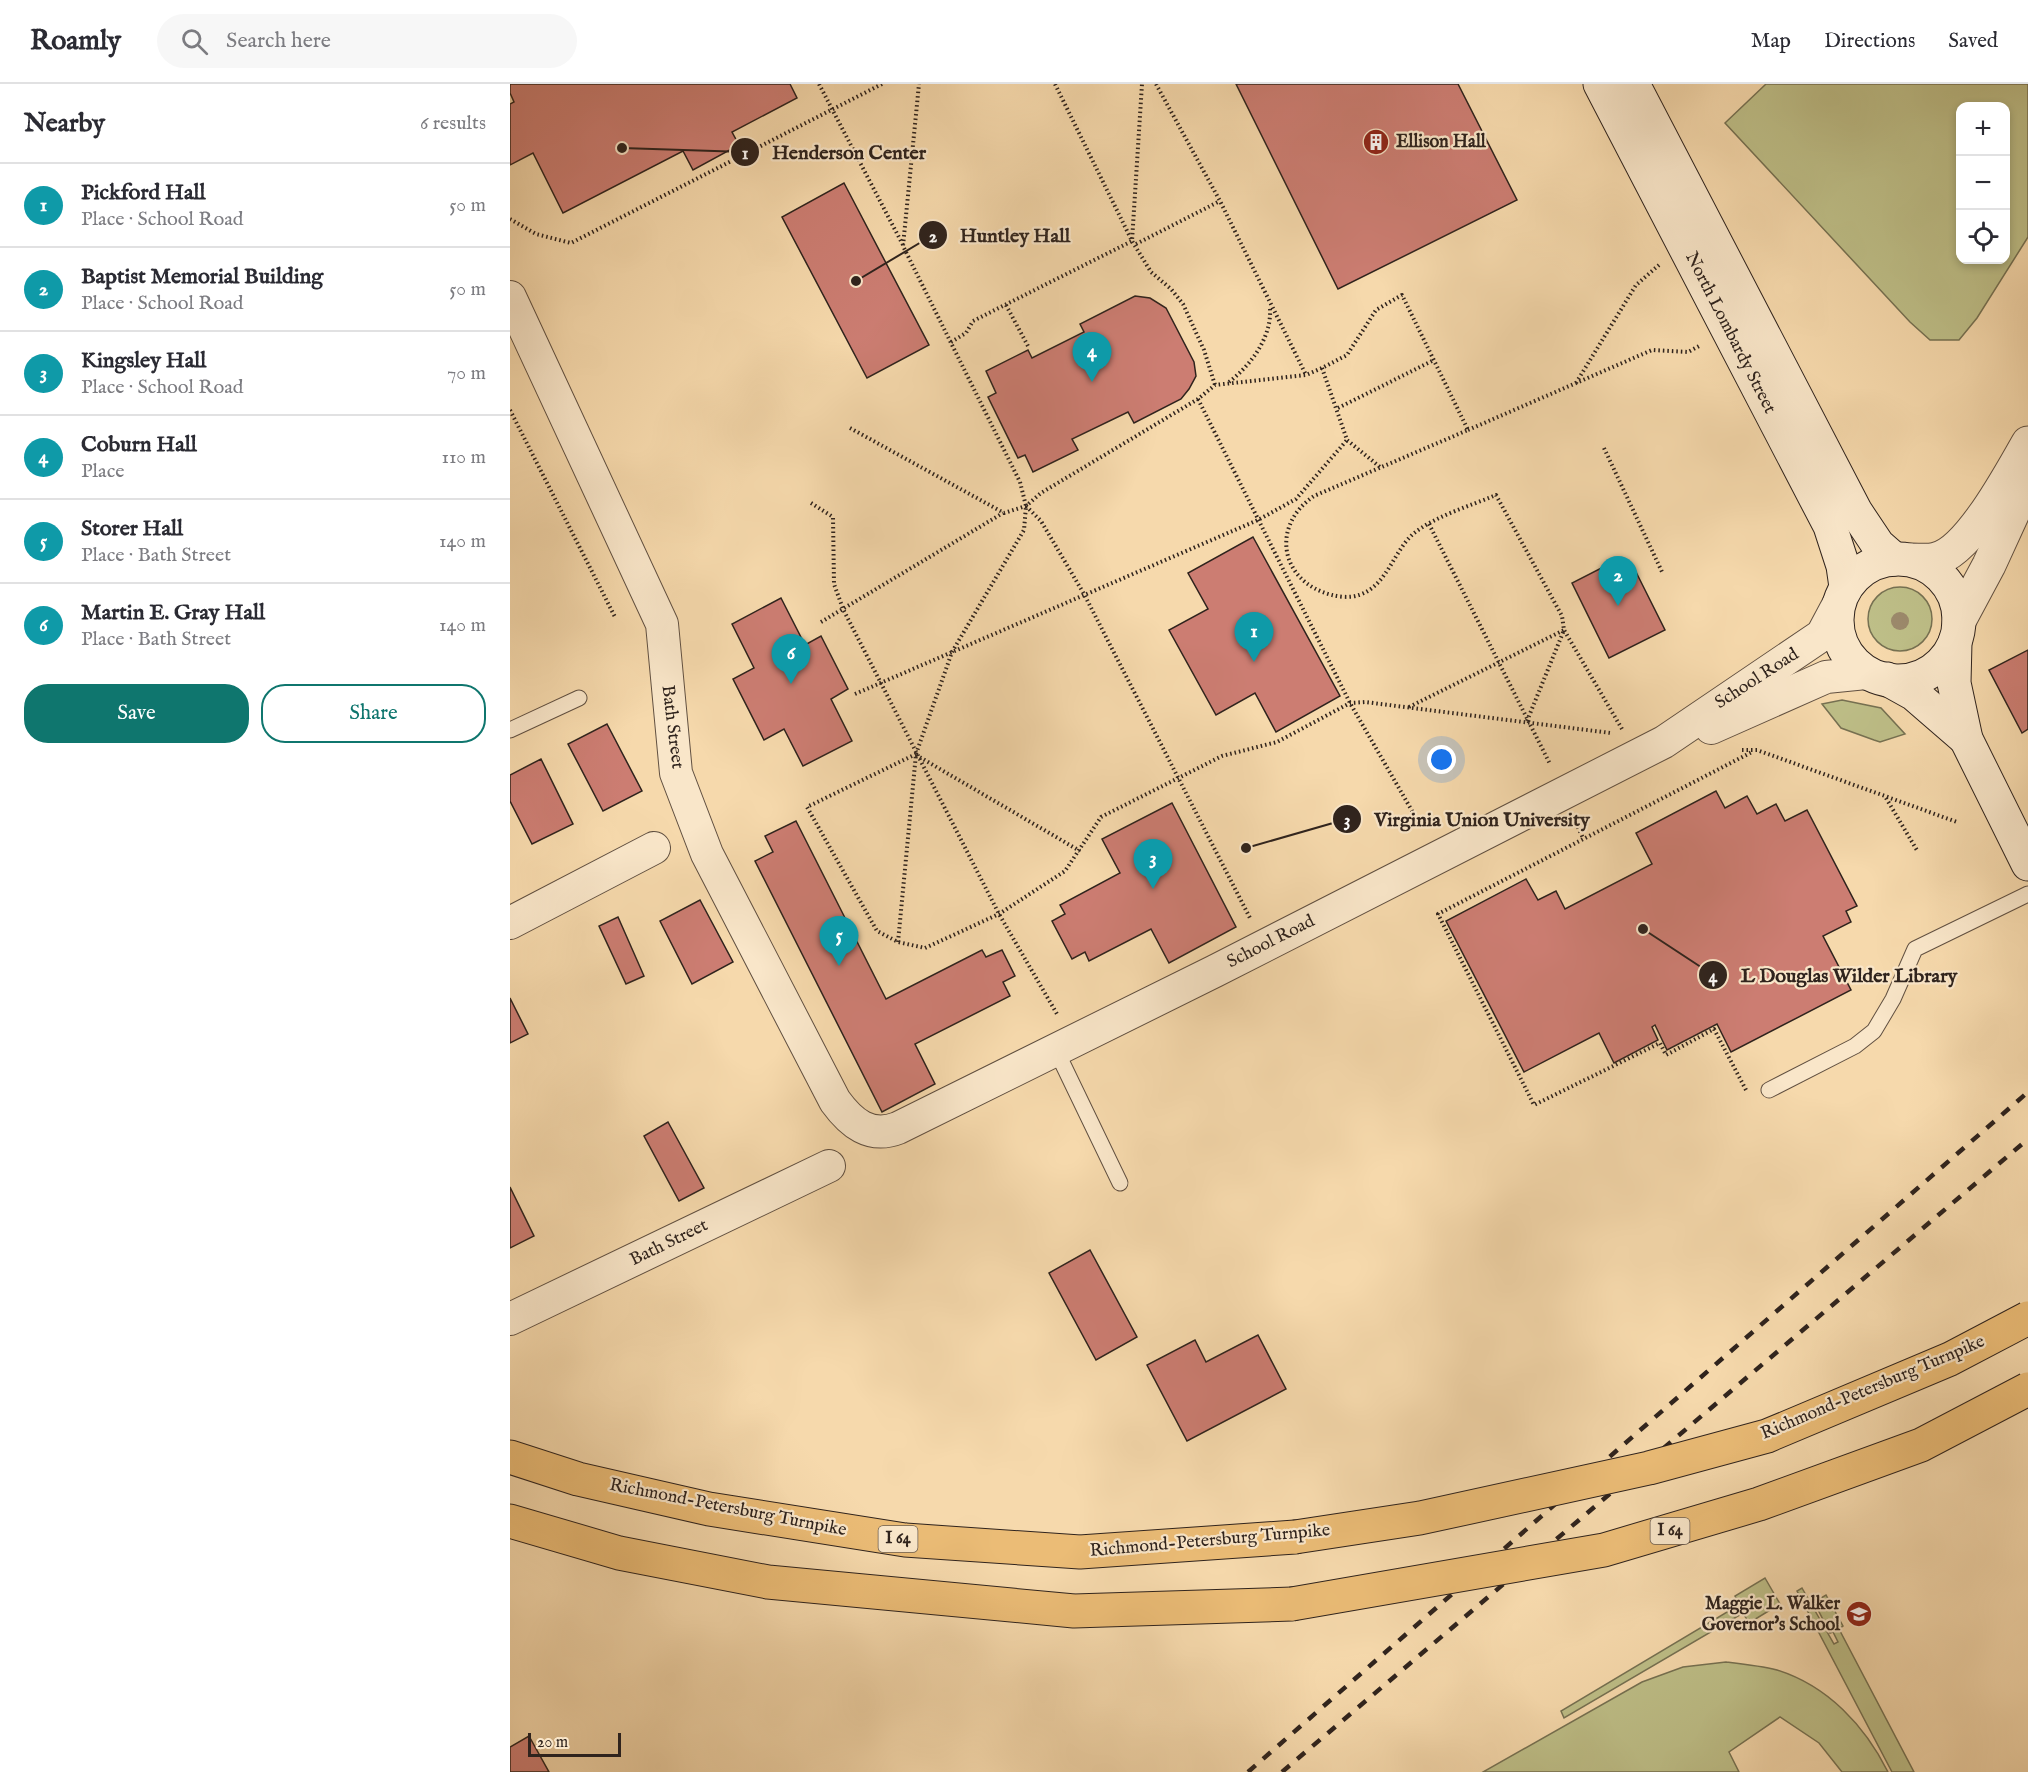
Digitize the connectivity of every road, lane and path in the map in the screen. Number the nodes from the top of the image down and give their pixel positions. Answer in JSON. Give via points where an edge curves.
{"nodes":[{"id":1,"x":819,"y":84,"type":"edge"},
{"id":2,"x":882,"y":84,"type":"edge"},
{"id":3,"x":919,"y":84,"type":"edge"},
{"id":4,"x":1055,"y":84,"type":"edge"},
{"id":5,"x":1142,"y":84,"type":"edge"},
{"id":6,"x":1155,"y":84,"type":"edge"},
{"id":7,"x":1600,"y":84,"type":"edge"},
{"id":8,"x":1633,"y":84,"type":"edge"},
{"id":9,"x":832,"y":110,"type":"junction"},
{"id":10,"x":1220,"y":201,"type":"junction"},
{"id":11,"x":510,"y":219,"type":"edge"},
{"id":12,"x":1134,"y":242,"type":"junction"},
{"id":13,"x":903,"y":246,"type":"junction"},
{"id":14,"x":1663,"y":262,"type":"dead end"},
{"id":15,"x":510,"y":297,"type":"edge"},
{"id":16,"x":1006,"y":305,"type":"junction"},
{"id":17,"x":1270,"y":306,"type":"junction"},
{"id":18,"x":951,"y":342,"type":"junction"},
{"id":19,"x":1706,"y":342,"type":"dead end"},
{"id":20,"x":1029,"y":348,"type":"dead end"},
{"id":21,"x":1434,"y":360,"type":"junction"},
{"id":22,"x":1322,"y":368,"type":"junction"},
{"id":23,"x":1306,"y":375,"type":"junction"},
{"id":24,"x":1228,"y":382,"type":"junction"},
{"id":25,"x":1575,"y":384,"type":"junction"},
{"id":26,"x":1215,"y":385,"type":"junction"},
{"id":27,"x":1198,"y":399,"type":"junction"},
{"id":28,"x":1337,"y":408,"type":"junction"},
{"id":29,"x":510,"y":410,"type":"edge"},
{"id":30,"x":850,"y":428,"type":"dead end"},
{"id":31,"x":1468,"y":430,"type":"junction"},
{"id":32,"x":1347,"y":440,"type":"junction"},
{"id":33,"x":2028,"y":443,"type":"edge"},
{"id":34,"x":1604,"y":448,"type":"dead end"},
{"id":35,"x":1380,"y":467,"type":"junction"},
{"id":36,"x":2028,"y":480,"type":"edge"},
{"id":37,"x":1296,"y":499,"type":"junction"},
{"id":38,"x":811,"y":503,"type":"dead end"},
{"id":39,"x":1302,"y":504,"type":"junction"},
{"id":40,"x":1026,"y":506,"type":"junction"},
{"id":41,"x":1004,"y":513,"type":"junction"},
{"id":42,"x":1258,"y":520,"type":"junction"},
{"id":43,"x":1429,"y":524,"type":"junction"},
{"id":44,"x":1903,"y":560,"type":"junction"},
{"id":45,"x":1289,"y":564,"type":"junction"},
{"id":46,"x":1282,"y":568,"type":"junction"},
{"id":47,"x":1663,"y":574,"type":"dead end"},
{"id":48,"x":1084,"y":594,"type":"junction"},
{"id":49,"x":1842,"y":596,"type":"junction"},
{"id":50,"x":843,"y":609,"type":"junction"},
{"id":51,"x":615,"y":617,"type":"dead end"},
{"id":52,"x":821,"y":622,"type":"dead end"},
{"id":53,"x":1564,"y":630,"type":"junction"},
{"id":54,"x":1957,"y":632,"type":"junction"},
{"id":55,"x":952,"y":652,"type":"junction"},
{"id":56,"x":1498,"y":663,"type":"junction"},
{"id":57,"x":1877,"y":676,"type":"junction"},
{"id":58,"x":881,"y":682,"type":"junction"},
{"id":59,"x":855,"y":694,"type":"dead end"},
{"id":60,"x":579,"y":698,"type":"dead end"},
{"id":61,"x":1350,"y":703,"type":"junction"},
{"id":62,"x":1408,"y":708,"type":"junction"},
{"id":63,"x":1527,"y":722,"type":"junction"},
{"id":64,"x":510,"y":730,"type":"edge"},
{"id":65,"x":1614,"y":734,"type":"dead end"},
{"id":66,"x":1626,"y":735,"type":"dead end"},
{"id":67,"x":1966,"y":739,"type":"junction"},
{"id":68,"x":1664,"y":742,"type":"junction"},
{"id":69,"x":1730,"y":749,"type":"dead end"},
{"id":70,"x":1752,"y":752,"type":"junction"},
{"id":71,"x":916,"y":754,"type":"junction"},
{"id":72,"x":1550,"y":764,"type":"dead end"},
{"id":73,"x":1179,"y":778,"type":"junction"},
{"id":74,"x":1886,"y":797,"type":"junction"},
{"id":75,"x":1957,"y":822,"type":"dead end"},
{"id":76,"x":1419,"y":823,"type":"dead end"},
{"id":77,"x":654,"y":848,"type":"dead end"},
{"id":78,"x":1080,"y":851,"type":"junction"},
{"id":79,"x":1918,"y":852,"type":"dead end"},
{"id":80,"x":2028,"y":864,"type":"edge"},
{"id":81,"x":2028,"y":894,"type":"edge"},
{"id":82,"x":999,"y":914,"type":"junction"},
{"id":83,"x":510,"y":923,"type":"edge"},
{"id":84,"x":1252,"y":923,"type":"dead end"},
{"id":85,"x":898,"y":942,"type":"junction"},
{"id":86,"x":1058,"y":1035,"type":"junction"},
{"id":87,"x":1769,"y":1090,"type":"joint"},
{"id":88,"x":875,"y":1132,"type":"joint"},
{"id":89,"x":829,"y":1166,"type":"dead end"},
{"id":90,"x":1120,"y":1183,"type":"dead end"},
{"id":91,"x":2028,"y":1318,"type":"edge"},
{"id":92,"x":510,"y":1319,"type":"edge"},
{"id":93,"x":2028,"y":1389,"type":"edge"},
{"id":94,"x":510,"y":1457,"type":"edge"},
{"id":95,"x":510,"y":1521,"type":"edge"}],
"edges":[{"from":1,"to":9,"type":"path"},
{"from":2,"to":9,"type":"path"},
{"from":3,"to":13,"type":"path"},
{"from":4,"to":12,"type":"path"},
{"from":5,"to":12,"type":"path"},
{"from":6,"to":10,"type":"path"},
{"from":7,"to":49,"type":"main road","name":"North Lombardy Street","via":[[1830,526],[1843,566]]},
{"from":8,"to":44,"type":"main road","name":"North Lombardy Street","via":[[1856,512],[1878,545]]},
{"from":9,"to":11,"type":"path","via":[[571,243],[536,234]]},
{"from":9,"to":13,"type":"path"},
{"from":10,"to":12,"type":"path"},
{"from":10,"to":17,"type":"path"},
{"from":12,"to":16,"type":"path"},
{"from":12,"to":26,"type":"path","via":[[1151,272],[1183,304]]},
{"from":13,"to":18,"type":"path"},
{"from":14,"to":25,"type":"path","via":[[1636,285]]},
{"from":15,"to":88,"type":"street","name":"Bath Street","via":[[662,624],[676,773],[708,854],[830,1094],[846,1117]]},
{"from":16,"to":18,"type":"path","via":[[973,321],[966,333]]},
{"from":16,"to":20,"type":"path"},
{"from":17,"to":23,"type":"path"},
{"from":17,"to":24,"type":"path","via":[[1271,320],[1255,355],[1246,369]]},
{"from":18,"to":40,"type":"path","via":[[1020,482]]},
{"from":19,"to":25,"type":"path","via":[[1688,352],[1652,350]]},
{"from":21,"to":22,"type":"path","via":[[1402,296],[1376,310],[1347,355]]},
{"from":21,"to":28,"type":"path"},
{"from":21,"to":31,"type":"path"},
{"from":22,"to":23,"type":"path"},
{"from":22,"to":28,"type":"path"},
{"from":23,"to":24,"type":"path"},
{"from":24,"to":26,"type":"path"},
{"from":25,"to":31,"type":"path"},
{"from":26,"to":27,"type":"path"},
{"from":27,"to":40,"type":"path","via":[[1041,493]]},
{"from":27,"to":42,"type":"path"},
{"from":28,"to":32,"type":"path"},
{"from":29,"to":51,"type":"path"},
{"from":30,"to":41,"type":"path"},
{"from":31,"to":35,"type":"path"},
{"from":32,"to":35,"type":"path"},
{"from":32,"to":37,"type":"path"},
{"from":33,"to":44,"type":"main road","via":[[1987,512],[1960,544],[1937,559]]},
{"from":34,"to":47,"type":"path"},
{"from":35,"to":39,"type":"path"},
{"from":36,"to":54,"type":"main road"},
{"from":37,"to":39,"type":"path"},
{"from":37,"to":42,"type":"path"},
{"from":38,"to":50,"type":"path","via":[[833,517],[834,584]]},
{"from":39,"to":45,"type":"path","via":[[1287,537]]},
{"from":40,"to":41,"type":"path"},
{"from":40,"to":48,"type":"path","via":[[1041,521]]},
{"from":40,"to":55,"type":"path","via":[[1024,530]]},
{"from":41,"to":50,"type":"path"},
{"from":42,"to":46,"type":"path"},
{"from":42,"to":48,"type":"path"},
{"from":43,"to":45,"type":"path","via":[[1398,552],[1385,575],[1358,596],[1320,592],[1307,585]]},
{"from":43,"to":53,"type":"path","via":[[1496,495],[1562,616]]},
{"from":43,"to":56,"type":"path"},
{"from":44,"to":49,"type":"main road","via":[[1875,563],[1858,573]]},
{"from":44,"to":54,"type":"main road","via":[[1930,568],[1946,582],[1956,600]]},
{"from":45,"to":46,"type":"path"},
{"from":46,"to":61,"type":"path"},
{"from":48,"to":55,"type":"path"},
{"from":48,"to":73,"type":"path"},
{"from":49,"to":57,"type":"main road","via":[[1836,624],[1841,643],[1850,659]]},
{"from":49,"to":68,"type":"street","name":"School Road","via":[[1822,635]]},
{"from":50,"to":52,"type":"path"},
{"from":50,"to":58,"type":"path"},
{"from":53,"to":56,"type":"path"},
{"from":53,"to":63,"type":"path"},
{"from":53,"to":66,"type":"path"},
{"from":54,"to":57,"type":"main road","via":[[1944,661],[1927,674],[1907,681]]},
{"from":54,"to":67,"type":"main road","via":[[1954,683]]},
{"from":55,"to":58,"type":"path"},
{"from":55,"to":71,"type":"path"},
{"from":56,"to":62,"type":"path"},
{"from":56,"to":63,"type":"path"},
{"from":57,"to":67,"type":"main road","via":[[1914,694]]},
{"from":57,"to":68,"type":"street","name":"School Road","via":[[1826,677],[1711,728]]},
{"from":58,"to":59,"type":"path"},
{"from":58,"to":71,"type":"path"},
{"from":60,"to":64,"type":"lane"},
{"from":61,"to":62,"type":"path"},
{"from":61,"to":73,"type":"path","via":[[1277,742],[1222,756]]},
{"from":61,"to":76,"type":"path"},
{"from":62,"to":63,"type":"path"},
{"from":63,"to":65,"type":"path"},
{"from":63,"to":72,"type":"path"},
{"from":67,"to":80,"type":"main road"},
{"from":68,"to":86,"type":"street","name":"School Road","via":[[1215,971]]},
{"from":69,"to":70,"type":"path"},
{"from":70,"to":74,"type":"path","via":[[1757,750]]},
{"from":70,"to":87,"type":"path","via":[[1438,914],[1534,1105],[1660,1042],[1666,1055],[1714,1029],[1746,1091]]},
{"from":71,"to":78,"type":"path"},
{"from":71,"to":82,"type":"path"},
{"from":71,"to":85,"type":"path"},
{"from":71,"to":85,"type":"path","via":[[807,807],[877,931]]},
{"from":73,"to":78,"type":"path","via":[[1101,817]]},
{"from":73,"to":84,"type":"path"},
{"from":74,"to":75,"type":"path"},
{"from":74,"to":79,"type":"path"},
{"from":77,"to":83,"type":"street"},
{"from":78,"to":82,"type":"path","via":[[1065,871]]},
{"from":81,"to":87,"type":"lane","via":[[1915,949],[1874,1031],[1855,1046]]},
{"from":82,"to":85,"type":"path","via":[[925,948]]},
{"from":82,"to":86,"type":"path"},
{"from":86,"to":88,"type":"street","name":"School Road","via":[[898,1128]]},
{"from":86,"to":90,"type":"lane"},
{"from":89,"to":92,"type":"street","name":"Bath Street"},
{"from":91,"to":94,"type":"highway","name":"Richmond-Petersburg Turnpike","number":"I 64","bridge":true,"via":[[1950,1359],[1767,1436],[1648,1468],[1420,1518],[1295,1537],[1080,1552],[904,1540],[709,1509],[578,1479]]},
{"from":93,"to":95,"type":"highway","number":"I 64","bridge":true,"via":[[1921,1445],[1759,1504],[1604,1550],[1292,1604],[1074,1611],[768,1582],[619,1553]]}]}
